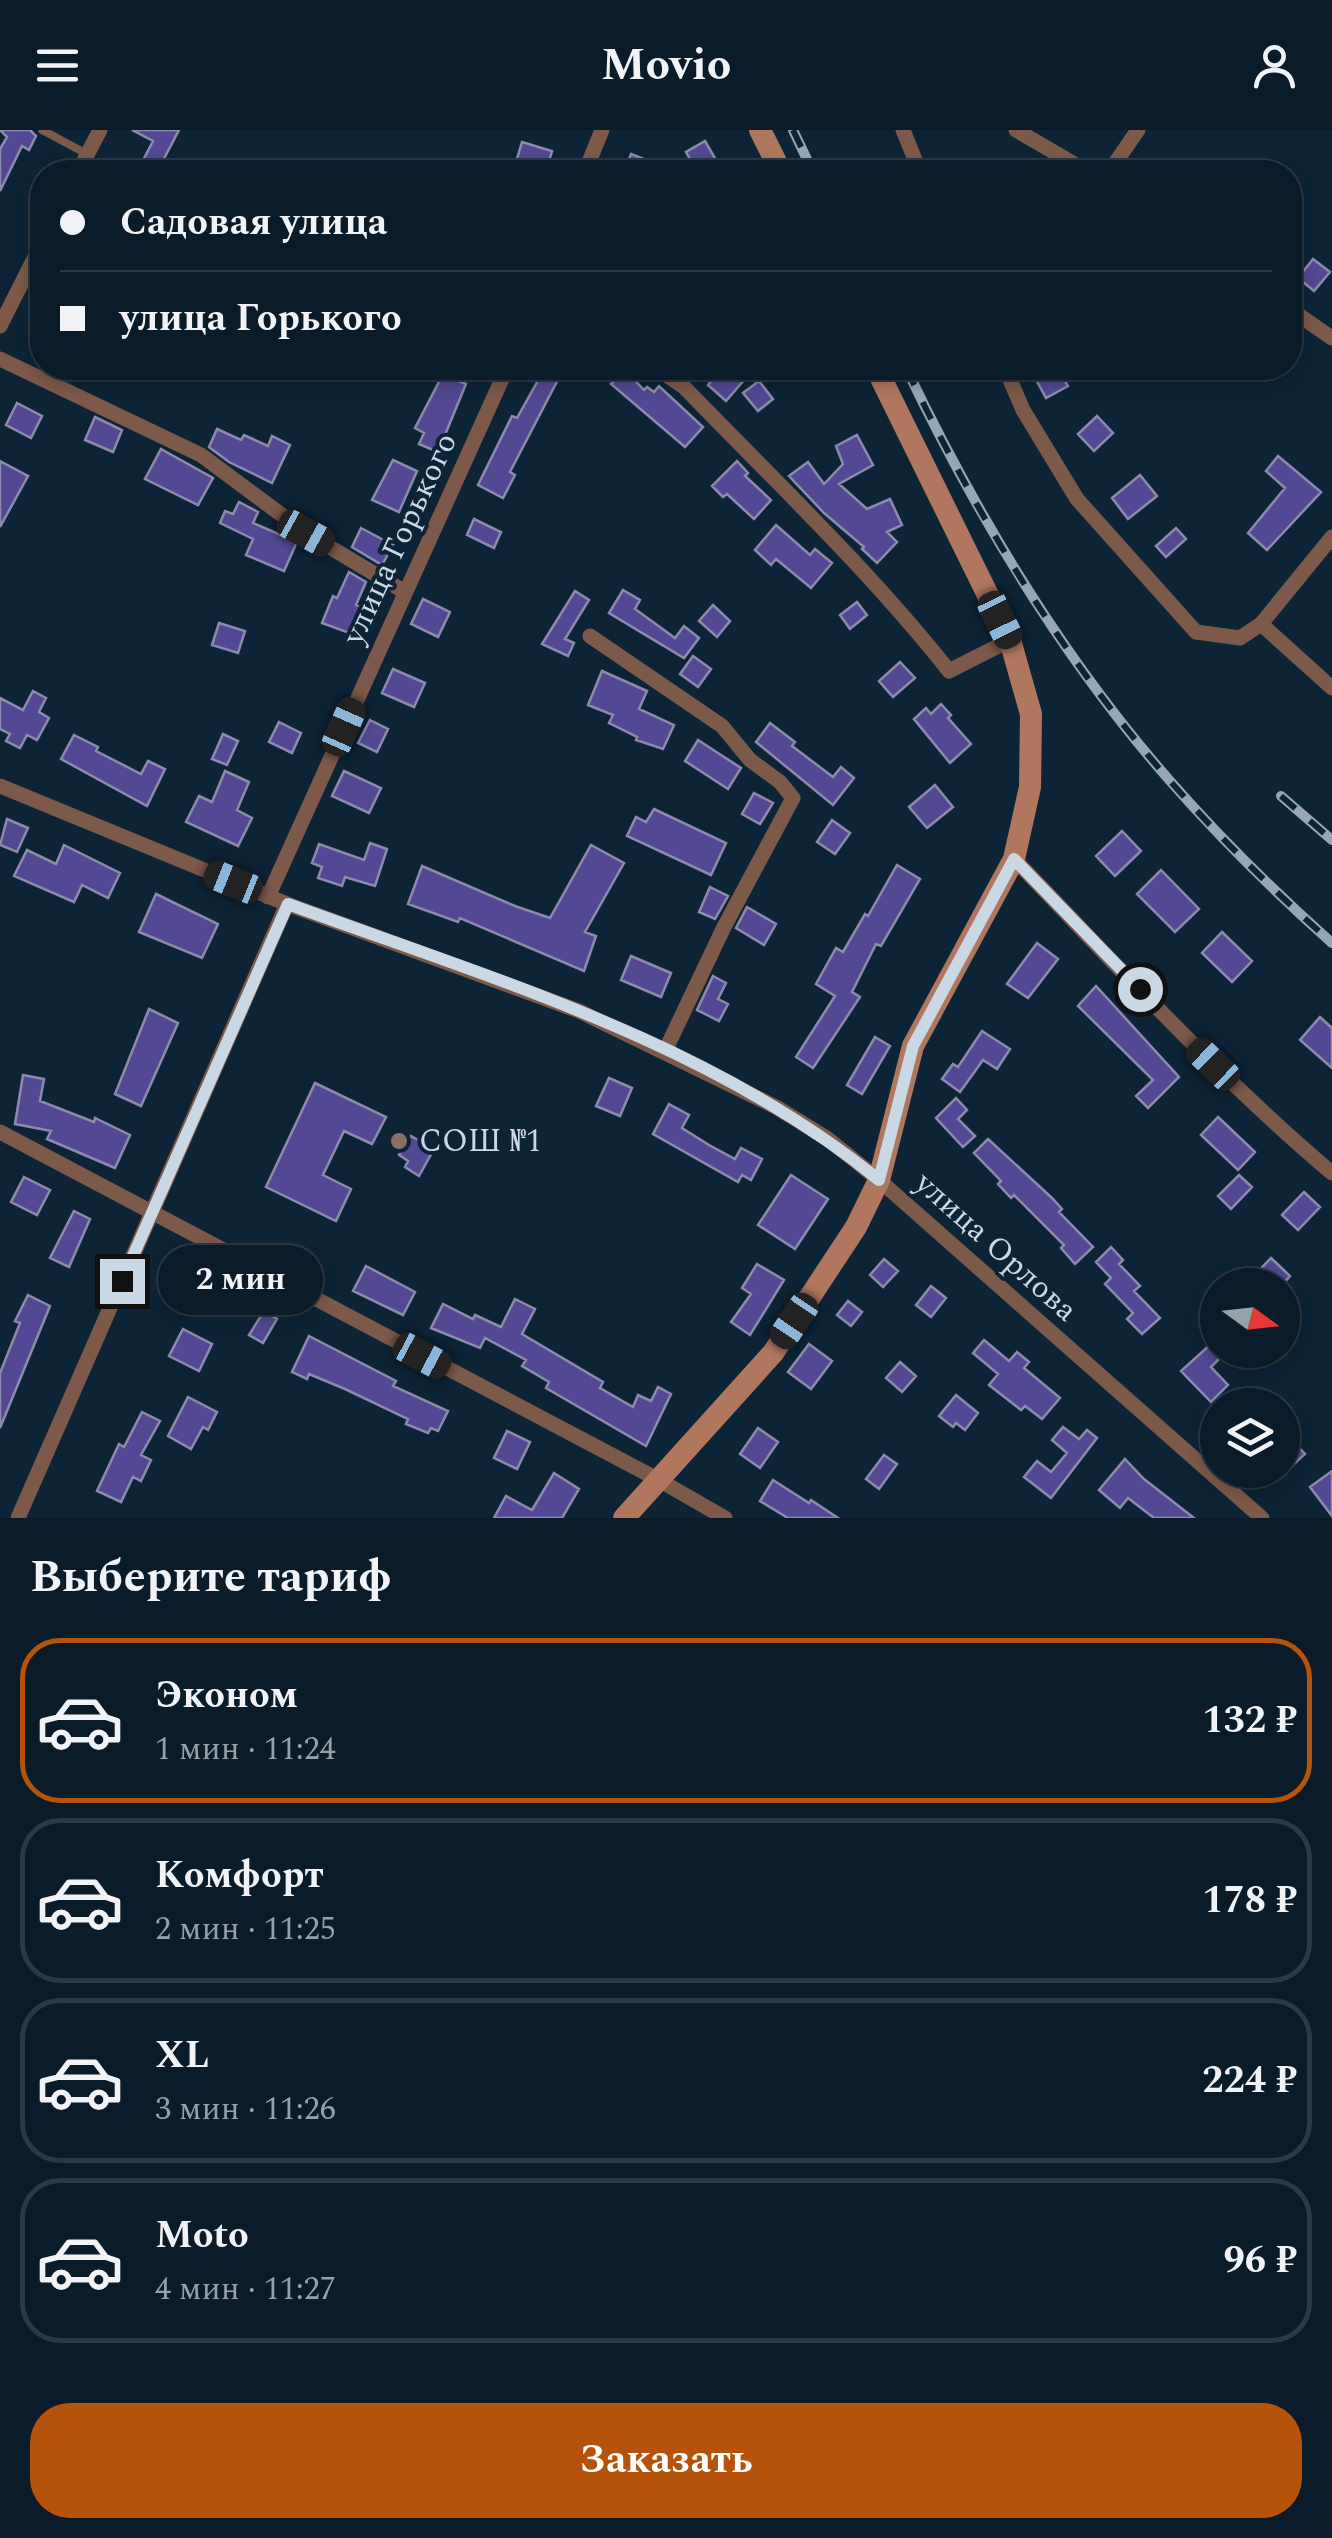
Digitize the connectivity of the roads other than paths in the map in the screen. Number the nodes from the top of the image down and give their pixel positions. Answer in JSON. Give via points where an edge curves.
{"nodes":[{"id":1,"x":42,"y":130,"type":"edge"},
{"id":2,"x":100,"y":130,"type":"edge"},
{"id":3,"x":602,"y":130,"type":"edge"},
{"id":4,"x":760,"y":130,"type":"edge"},
{"id":5,"x":903,"y":130,"type":"edge"},
{"id":6,"x":1016,"y":130,"type":"edge"},
{"id":7,"x":1138,"y":130,"type":"edge"},
{"id":8,"x":87,"y":154,"type":"junction"},
{"id":9,"x":84,"y":160,"type":"edge"},
{"id":10,"x":590,"y":160,"type":"edge"},
{"id":11,"x":775,"y":160,"type":"edge"},
{"id":12,"x":915,"y":160,"type":"edge"},
{"id":13,"x":1067,"y":160,"type":"edge"},
{"id":14,"x":1117,"y":160,"type":"edge"},
{"id":15,"x":30,"y":267,"type":"edge"},
{"id":16,"x":1302,"y":317,"type":"edge"},
{"id":17,"x":0,"y":326,"type":"edge"},
{"id":18,"x":1332,"y":338,"type":"edge"},
{"id":19,"x":0,"y":359,"type":"edge"},
{"id":20,"x":30,"y":374,"type":"edge"},
{"id":21,"x":43,"y":380,"type":"edge"},
{"id":22,"x":502,"y":380,"type":"edge"},
{"id":23,"x":674,"y":380,"type":"edge"},
{"id":24,"x":882,"y":380,"type":"edge"},
{"id":25,"x":1010,"y":380,"type":"edge"},
{"id":26,"x":1332,"y":537,"type":"edge"},
{"id":27,"x":405,"y":592,"type":"junction"},
{"id":28,"x":1261,"y":624,"type":"junction"},
{"id":29,"x":590,"y":636,"type":"dead end"},
{"id":30,"x":1010,"y":640,"type":"junction"},
{"id":31,"x":1332,"y":688,"type":"edge"},
{"id":32,"x":0,"y":786,"type":"edge"},
{"id":33,"x":1014,"y":859,"type":"junction"},
{"id":34,"x":268,"y":896,"type":"junction"},
{"id":35,"x":288,"y":904,"type":"junction"},
{"id":36,"x":665,"y":1050,"type":"junction"},
{"id":37,"x":0,"y":1132,"type":"edge"},
{"id":38,"x":1332,"y":1173,"type":"edge"},
{"id":39,"x":879,"y":1180,"type":"junction"},
{"id":40,"x":152,"y":1214,"type":"junction"},
{"id":41,"x":659,"y":1480,"type":"junction"},
{"id":42,"x":18,"y":1518,"type":"edge"},
{"id":43,"x":624,"y":1518,"type":"edge"},
{"id":44,"x":725,"y":1518,"type":"edge"},
{"id":45,"x":1262,"y":1518,"type":"edge"}],
"edges":[{"from":1,"to":8,"type":"lane"},
{"from":2,"to":8,"type":"street"},
{"from":3,"to":10,"type":"street"},
{"from":4,"to":11,"type":"street"},
{"from":5,"to":12,"type":"street"},
{"from":6,"to":13,"type":"street"},
{"from":7,"to":14,"type":"street"},
{"from":8,"to":9,"type":"street"},
{"from":15,"to":17,"type":"street"},
{"from":16,"to":18,"type":"street"},
{"from":19,"to":20,"type":"street"},
{"from":21,"to":27,"type":"street","via":[[200,456],[306,533]]},
{"from":22,"to":27,"type":"street","name":"улица Горького"},
{"from":23,"to":30,"type":"street","via":[[907,618],[949,671]]},
{"from":24,"to":30,"type":"street"},
{"from":25,"to":28,"type":"street","via":[[1076,500],[1196,632],[1240,638]]},
{"from":26,"to":28,"type":"street"},
{"from":27,"to":34,"type":"street","name":"улица Горького"},
{"from":28,"to":31,"type":"street"},
{"from":29,"to":36,"type":"street","via":[[722,726],[793,798]]},
{"from":30,"to":33,"type":"street","via":[[1032,714],[1033,755]]},
{"from":32,"to":34,"type":"street","name":"улица Орлова"},
{"from":33,"to":38,"type":"street","via":[[1190,1042]]},
{"from":33,"to":39,"type":"street","via":[[913,1046]]},
{"from":34,"to":35,"type":"street","name":"улица Орлова"},
{"from":35,"to":36,"type":"street","name":"улица Орлова","via":[[580,1011]]},
{"from":35,"to":40,"type":"street"},
{"from":36,"to":39,"type":"street","name":"улица Орлова","via":[[776,1106]]},
{"from":37,"to":40,"type":"street"},
{"from":39,"to":41,"type":"street","via":[[856,1227],[773,1352]]},
{"from":39,"to":45,"type":"street","name":"улица Орлова"},
{"from":40,"to":41,"type":"street"},
{"from":40,"to":42,"type":"street"},
{"from":41,"to":43,"type":"street"},
{"from":41,"to":44,"type":"street"}]}
